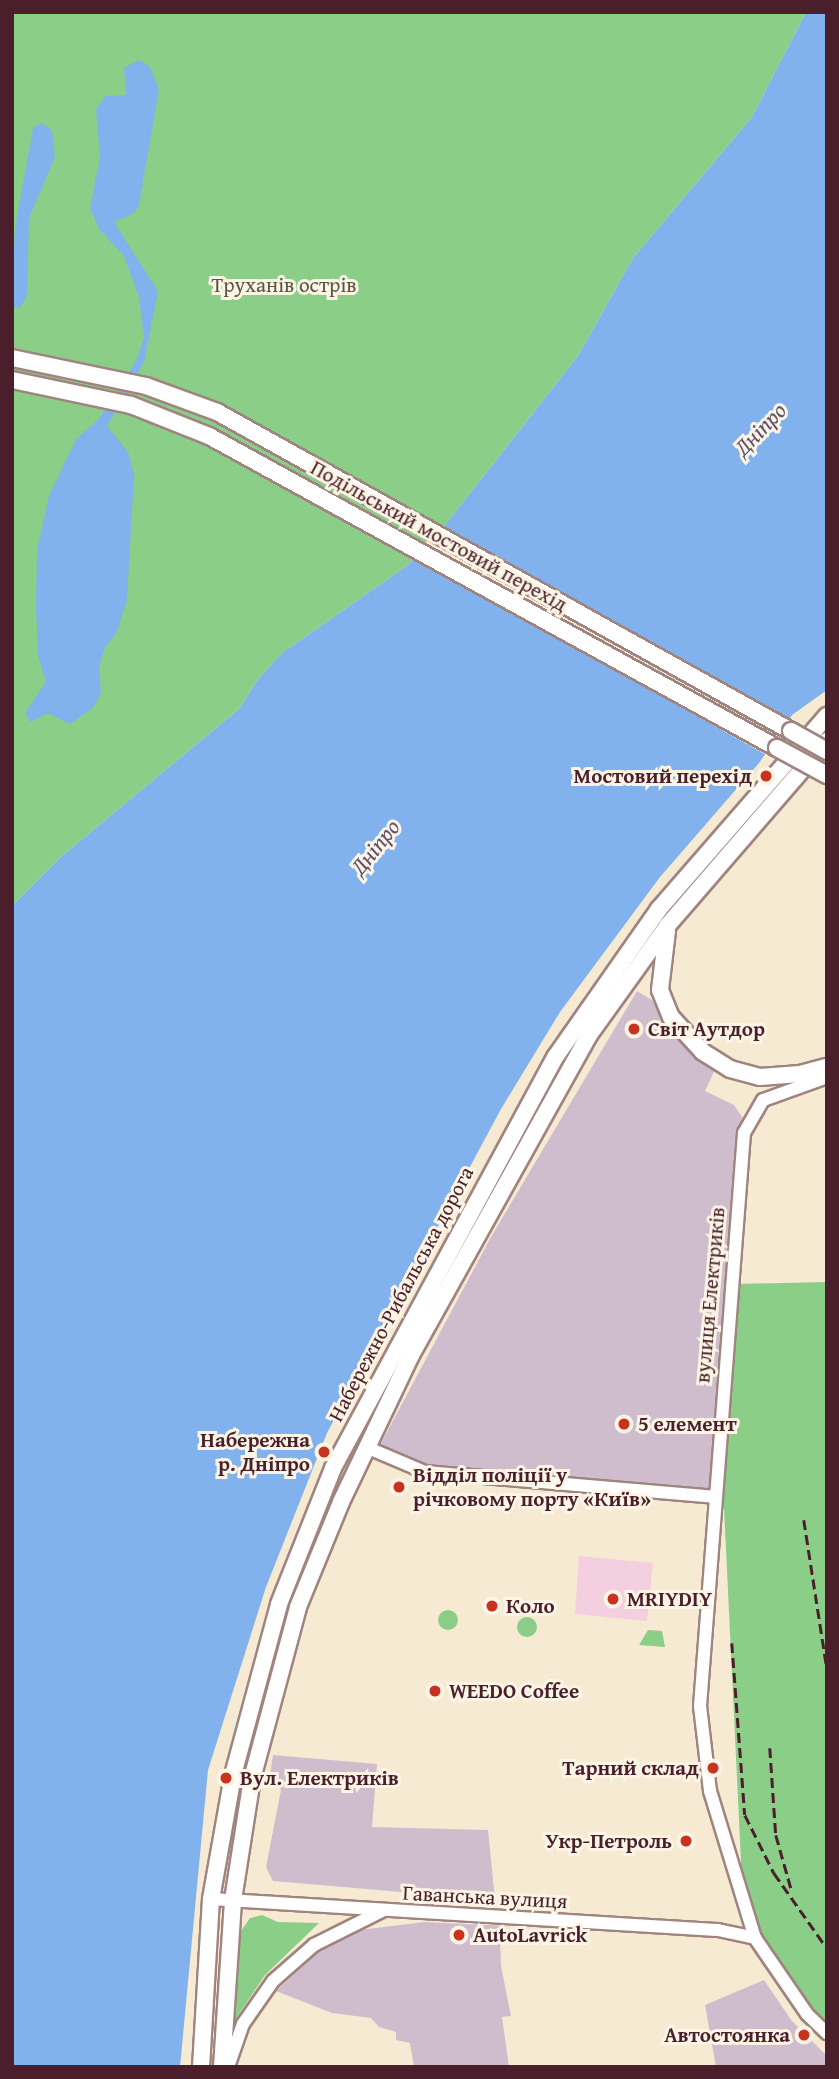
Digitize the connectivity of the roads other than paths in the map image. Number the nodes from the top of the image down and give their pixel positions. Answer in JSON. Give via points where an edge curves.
{"nodes":[{"id":1,"x":12,"y":358,"type":"edge"},
{"id":2,"x":12,"y":380,"type":"edge"},
{"id":3,"x":827,"y":716,"type":"edge"},
{"id":4,"x":827,"y":741,"type":"edge"},
{"id":5,"x":827,"y":751,"type":"edge"},
{"id":6,"x":827,"y":775,"type":"edge"},
{"id":7,"x":668,"y":925,"type":"junction"},
{"id":8,"x":827,"y":1067,"type":"edge"},
{"id":9,"x":827,"y":1077,"type":"edge"},
{"id":10,"x":366,"y":1447,"type":"junction"},
{"id":11,"x":714,"y":1497,"type":"junction"},
{"id":12,"x":743,"y":1897,"type":"junction"},
{"id":13,"x":212,"y":1899,"type":"junction"},
{"id":14,"x":233,"y":1900,"type":"junction"},
{"id":15,"x":384,"y":1910,"type":"junction"},
{"id":16,"x":721,"y":1930,"type":"junction"},
{"id":17,"x":755,"y":1938,"type":"junction"},
{"id":18,"x":827,"y":2033,"type":"edge"},
{"id":19,"x":201,"y":2067,"type":"edge"},
{"id":20,"x":222,"y":2067,"type":"edge"},
{"id":21,"x":228,"y":2067,"type":"edge"}],
"edges":[{"from":1,"to":5,"type":"main road","name":"Подільський мостовий перехід","bridge":true,"via":[[146,386],[217,412]]},
{"from":2,"to":6,"type":"main road","name":"Подільський мостовий перехід","bridge":true,"via":[[131,405],[209,436]]},
{"from":3,"to":13,"type":"main road","name":"Набережно-Рибальська дорога","via":[[659,909],[556,1056],[374,1385],[307,1530],[262,1658],[233,1775]]},
{"from":4,"to":7,"type":"main road","name":"Набережно-Рибальська дорога"},
{"from":7,"to":8,"type":"main road","via":[[659,981],[664,1003],[688,1038],[730,1069],[780,1077]]},
{"from":7,"to":10,"type":"main road","name":"Набережно-Рибальська дорога","via":[[561,1080]]},
{"from":9,"to":11,"type":"street","name":"вулиця Електриків","via":[[763,1100],[744,1133]]},
{"from":10,"to":11,"type":"street","via":[[425,1472]]},
{"from":10,"to":14,"type":"main road","name":"Набережно-Рибальська дорога","via":[[316,1558],[282,1658],[252,1779]]},
{"from":11,"to":12,"type":"street","name":"вулиця Електриків","via":[[700,1706],[702,1748]]},
{"from":12,"to":16,"type":"street","via":[[738,1918]]},
{"from":12,"to":17,"type":"street","name":"вулиця Електриків"},
{"from":13,"to":14,"type":"street","name":"Гаванська вулиця"},
{"from":13,"to":19,"type":"main road","name":"Набережно-Рибальська дорога"},
{"from":14,"to":15,"type":"street","name":"Гаванська вулиця"},
{"from":14,"to":20,"type":"main road","name":"Набережно-Рибальська дорога"},
{"from":15,"to":16,"type":"street","name":"Гаванська вулиця"},
{"from":15,"to":21,"type":"street","via":[[314,1945],[273,1981],[243,2024]]},
{"from":16,"to":17,"type":"street","name":"Гаванська вулиця"},
{"from":17,"to":18,"type":"street","name":"вулиця Електриків","via":[[807,2014]]}]}
